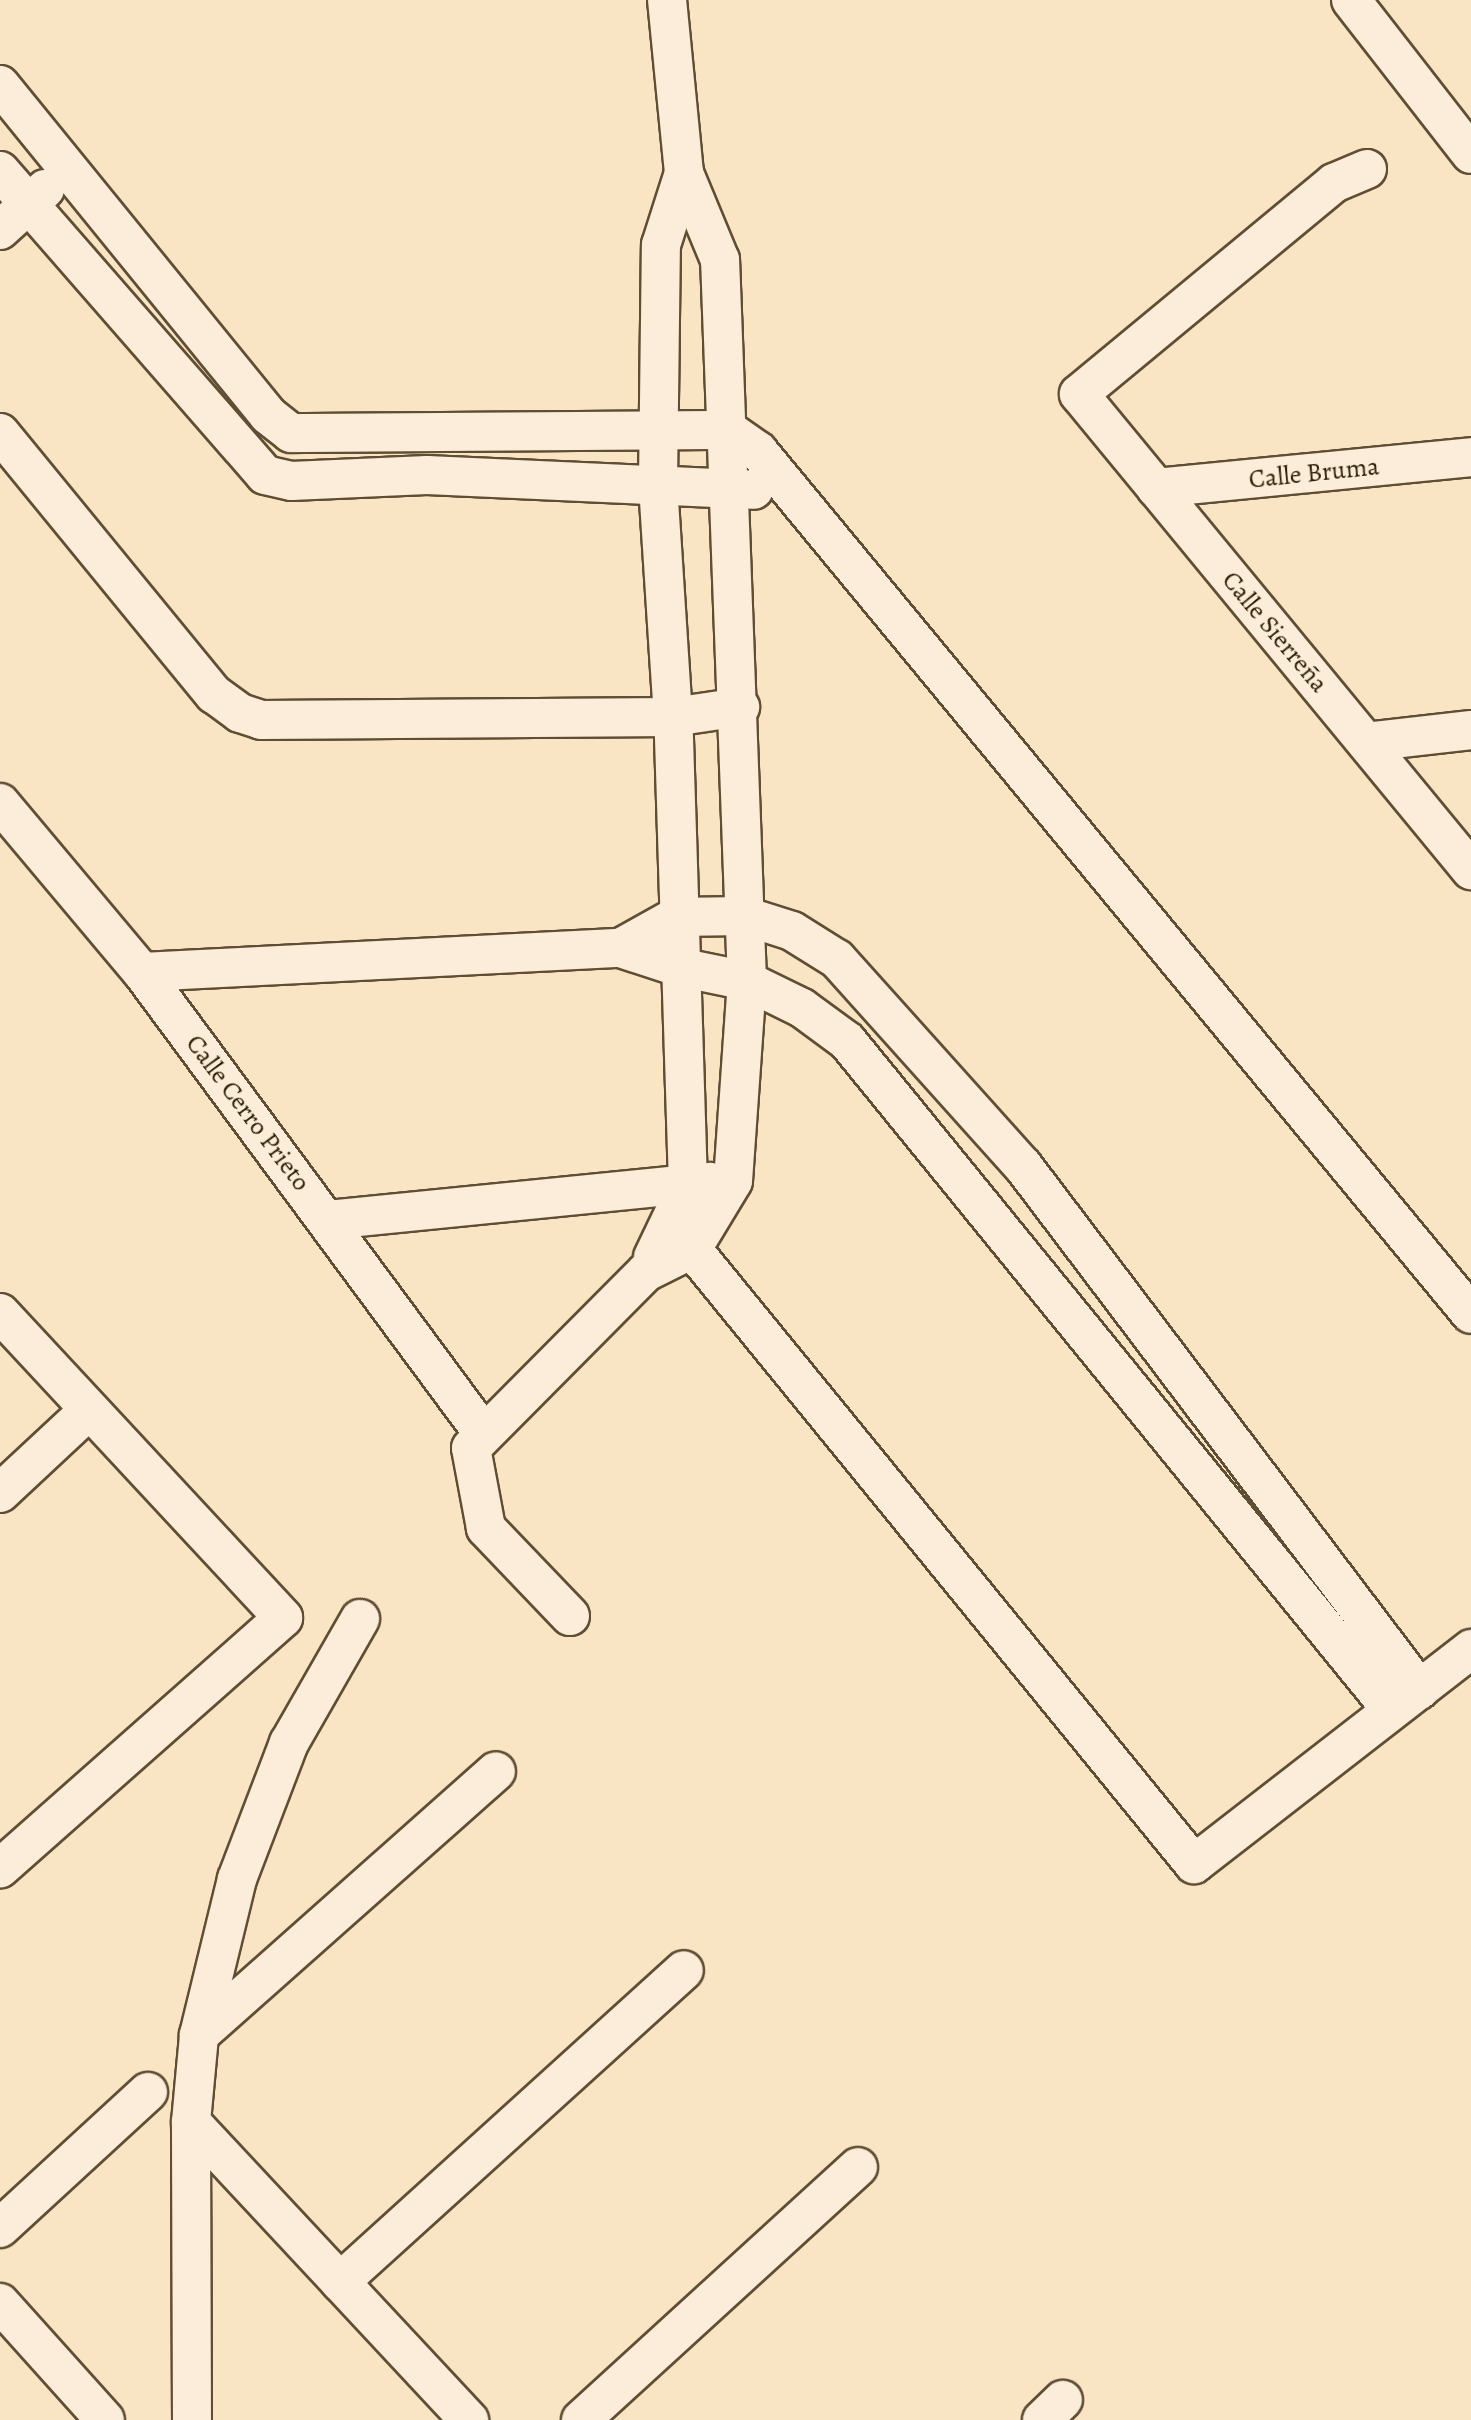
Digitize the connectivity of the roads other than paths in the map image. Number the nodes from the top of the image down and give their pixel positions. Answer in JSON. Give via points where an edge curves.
{"nodes":[{"id":1,"x":667,"y":0,"type":"edge"},
{"id":2,"x":1351,"y":0,"type":"edge"},
{"id":3,"x":0,"y":85,"type":"edge"},
{"id":4,"x":1471,"y":154,"type":"edge"},
{"id":5,"x":68,"y":168,"type":"junction"},
{"id":6,"x":1367,"y":169,"type":"dead end"},
{"id":7,"x":0,"y":171,"type":"edge"},
{"id":8,"x":684,"y":173,"type":"junction"},
{"id":9,"x":14,"y":218,"type":"edge"},
{"id":10,"x":660,"y":429,"type":"junction"},
{"id":11,"x":728,"y":430,"type":"junction"},
{"id":12,"x":0,"y":433,"type":"edge"},
{"id":13,"x":1471,"y":457,"type":"edge"},
{"id":14,"x":658,"y":483,"type":"junction"},
{"id":15,"x":787,"y":488,"type":"junction"},
{"id":16,"x":1156,"y":488,"type":"junction"},
{"id":17,"x":729,"y":491,"type":"junction"},
{"id":18,"x":740,"y":707,"type":"junction"},
{"id":19,"x":673,"y":717,"type":"junction"},
{"id":20,"x":1471,"y":730,"type":"edge"},
{"id":21,"x":1366,"y":742,"type":"junction"},
{"id":22,"x":0,"y":803,"type":"edge"},
{"id":23,"x":1471,"y":870,"type":"edge"},
{"id":24,"x":745,"y":916,"type":"junction"},
{"id":25,"x":676,"y":917,"type":"junction"},
{"id":26,"x":620,"y":948,"type":"junction"},
{"id":27,"x":678,"y":967,"type":"junction"},
{"id":28,"x":142,"y":972,"type":"junction"},
{"id":29,"x":747,"y":981,"type":"junction"},
{"id":30,"x":733,"y":1181,"type":"junction"},
{"id":31,"x":688,"y":1184,"type":"junction"},
{"id":32,"x":328,"y":1220,"type":"junction"},
{"id":33,"x":678,"y":1242,"type":"junction"},
{"id":34,"x":0,"y":1313,"type":"edge"},
{"id":35,"x":1471,"y":1314,"type":"edge"},
{"id":36,"x":88,"y":1412,"type":"junction"},
{"id":37,"x":483,"y":1433,"type":"junction"},
{"id":38,"x":0,"y":1493,"type":"edge"},
{"id":39,"x":570,"y":1616,"type":"dead end"},
{"id":40,"x":360,"y":1619,"type":"dead end"},
{"id":41,"x":1471,"y":1649,"type":"edge"},
{"id":42,"x":1405,"y":1700,"type":"junction"},
{"id":43,"x":496,"y":1771,"type":"dead end"},
{"id":44,"x":0,"y":1868,"type":"edge"},
{"id":45,"x":684,"y":1970,"type":"dead end"},
{"id":46,"x":199,"y":2035,"type":"junction"},
{"id":47,"x":148,"y":2092,"type":"dead end"},
{"id":48,"x":191,"y":2122,"type":"junction"},
{"id":49,"x":858,"y":2166,"type":"dead end"},
{"id":50,"x":0,"y":2228,"type":"edge"},
{"id":51,"x":340,"y":2282,"type":"junction"},
{"id":52,"x":0,"y":2303,"type":"edge"},
{"id":53,"x":104,"y":2420,"type":"edge"},
{"id":54,"x":192,"y":2420,"type":"edge"},
{"id":55,"x":469,"y":2420,"type":"edge"},
{"id":56,"x":581,"y":2420,"type":"edge"}],
"edges":[{"from":1,"to":8,"type":"street"},
{"from":2,"to":4,"type":"street"},
{"from":3,"to":5,"type":"street"},
{"from":5,"to":9,"type":"street"},
{"from":5,"to":10,"type":"street","via":[[268,415],[291,433]]},
{"from":6,"to":16,"type":"street","name":"Calle Sierreña","via":[[1334,183],[1079,394]]},
{"from":7,"to":9,"type":"street"},
{"from":8,"to":10,"type":"street","via":[[662,245]]},
{"from":8,"to":11,"type":"street","via":[[720,260]]},
{"from":9,"to":14,"type":"street","via":[[265,475],[290,481],[427,475]]},
{"from":10,"to":11,"type":"street"},
{"from":10,"to":14,"type":"street"},
{"from":11,"to":15,"type":"street","via":[[758,451]]},
{"from":11,"to":17,"type":"street"},
{"from":12,"to":19,"type":"street","via":[[214,694],[240,713],[261,720]]},
{"from":13,"to":16,"type":"street","name":"Calle Bruma"},
{"from":14,"to":17,"type":"street"},
{"from":14,"to":19,"type":"street"},
{"from":15,"to":17,"type":"street"},
{"from":15,"to":35,"type":"street"},
{"from":16,"to":21,"type":"street","name":"Calle Sierreña"},
{"from":17,"to":18,"type":"street"},
{"from":18,"to":19,"type":"street"},
{"from":18,"to":24,"type":"street"},
{"from":19,"to":25,"type":"street"},
{"from":20,"to":21,"type":"street"},
{"from":21,"to":23,"type":"street","name":"Calle Sierreña"},
{"from":22,"to":28,"type":"street","name":"Calle Cerro Prieto"},
{"from":24,"to":25,"type":"street"},
{"from":24,"to":29,"type":"street"},
{"from":24,"to":42,"type":"street","via":[[792,932],[837,959],[1023,1166]]},
{"from":25,"to":26,"type":"street"},
{"from":25,"to":27,"type":"street"},
{"from":26,"to":27,"type":"street"},
{"from":26,"to":28,"type":"street"},
{"from":27,"to":29,"type":"street"},
{"from":27,"to":31,"type":"street"},
{"from":28,"to":32,"type":"street","name":"Calle Cerro Prieto"},
{"from":29,"to":30,"type":"street"},
{"from":29,"to":42,"type":"street","via":[[802,1008],[847,1041]]},
{"from":30,"to":31,"type":"street"},
{"from":30,"to":33,"type":"street"},
{"from":31,"to":32,"type":"street"},
{"from":31,"to":33,"type":"street"},
{"from":32,"to":37,"type":"street","name":"Calle Cerro Prieto"},
{"from":33,"to":37,"type":"street"},
{"from":33,"to":42,"type":"street","via":[[1194,1864]]},
{"from":34,"to":36,"type":"street"},
{"from":36,"to":38,"type":"street"},
{"from":36,"to":44,"type":"street","via":[[283,1618]]},
{"from":37,"to":39,"type":"street","via":[[471,1448],[486,1528]]},
{"from":40,"to":46,"type":"street","via":[[279,1768],[237,1879]]},
{"from":41,"to":42,"type":"street"},
{"from":43,"to":46,"type":"street"},
{"from":45,"to":51,"type":"street"},
{"from":46,"to":48,"type":"street"},
{"from":47,"to":50,"type":"street"},
{"from":48,"to":51,"type":"street"},
{"from":48,"to":54,"type":"street"},
{"from":49,"to":56,"type":"street"},
{"from":51,"to":55,"type":"street"},
{"from":52,"to":53,"type":"street"}]}
